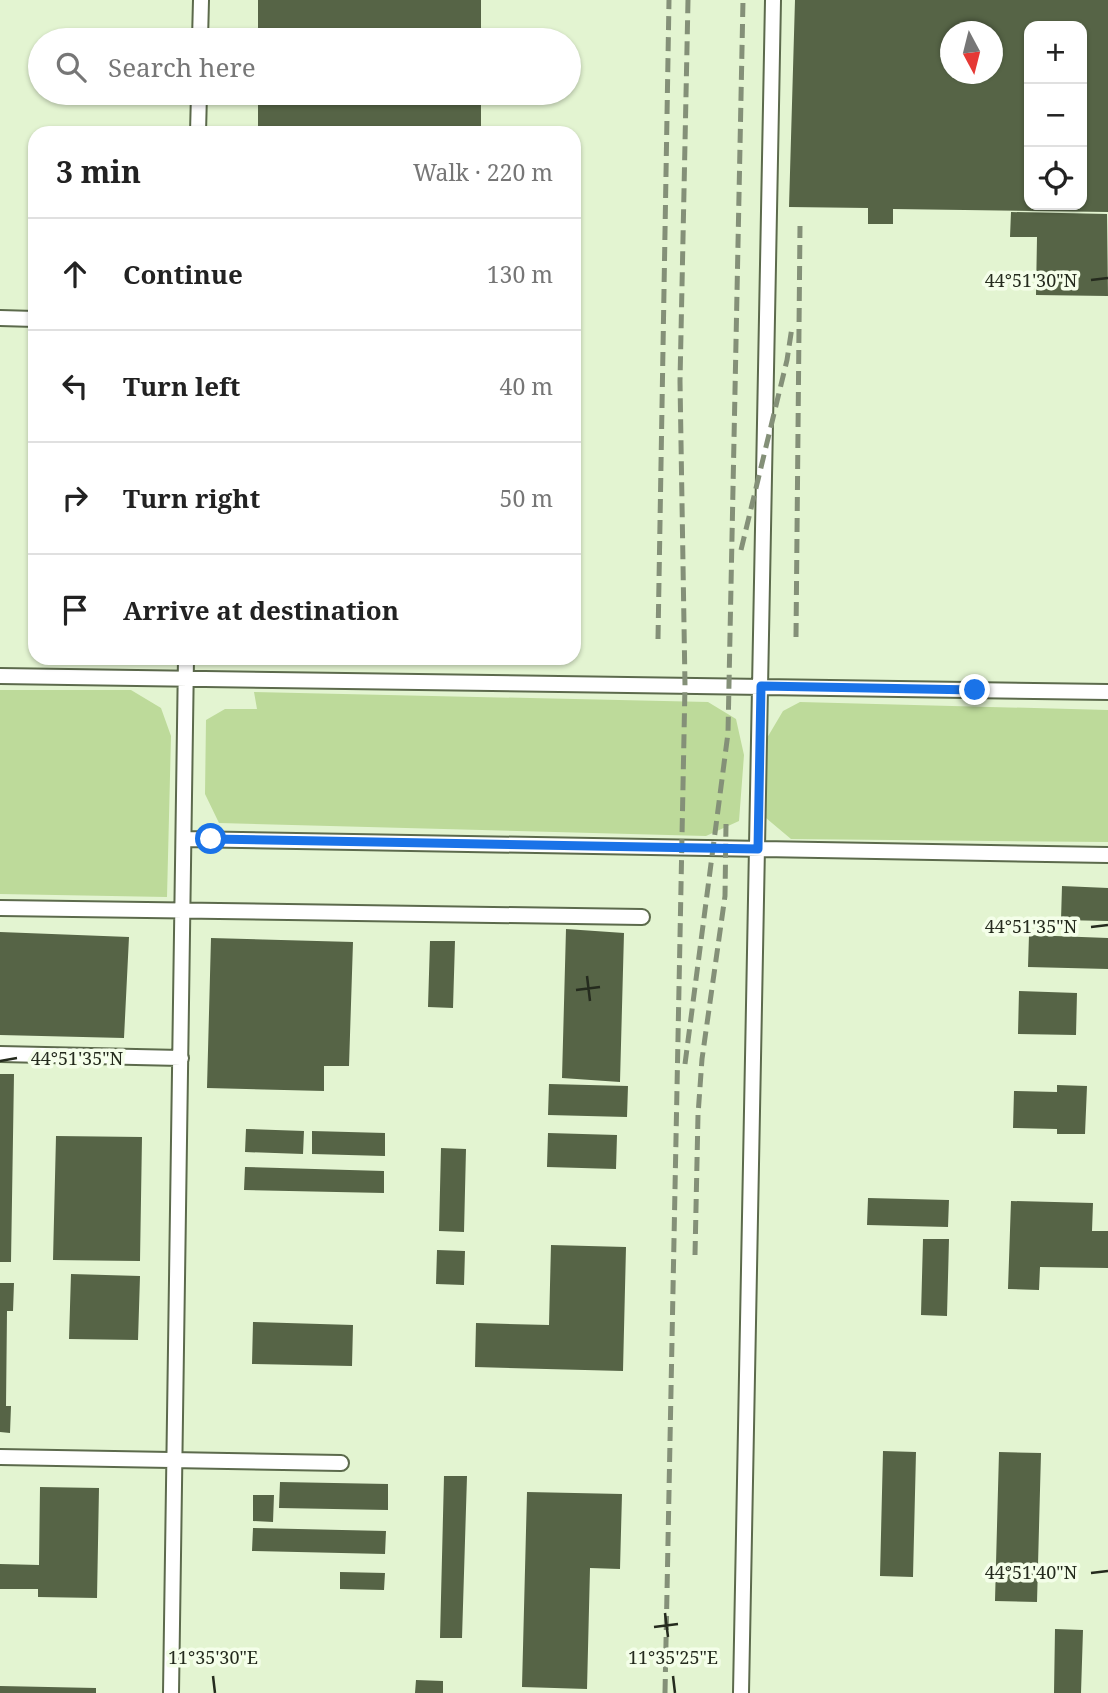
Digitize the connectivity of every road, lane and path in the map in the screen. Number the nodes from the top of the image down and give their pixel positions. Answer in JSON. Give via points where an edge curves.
{"nodes":[{"id":1,"x":201,"y":0,"type":"edge"},
{"id":2,"x":773,"y":0,"type":"edge"},
{"id":3,"x":200,"y":28,"type":"edge"},
{"id":4,"x":199,"y":105,"type":"edge"},
{"id":5,"x":198,"y":126,"type":"edge"},
{"id":6,"x":0,"y":318,"type":"edge"},
{"id":7,"x":28,"y":319,"type":"edge"},
{"id":8,"x":186,"y":665,"type":"edge"},
{"id":9,"x":0,"y":676,"type":"edge"},
{"id":10,"x":185,"y":677,"type":"junction"},
{"id":11,"x":761,"y":686,"type":"junction"},
{"id":12,"x":1108,"y":692,"type":"edge"},
{"id":13,"x":184,"y":839,"type":"junction"},
{"id":14,"x":758,"y":849,"type":"junction"},
{"id":15,"x":1108,"y":855,"type":"edge"},
{"id":16,"x":0,"y":908,"type":"edge"},
{"id":17,"x":183,"y":911,"type":"junction"},
{"id":18,"x":642,"y":916,"type":"dead end"},
{"id":19,"x":0,"y":1054,"type":"edge"},
{"id":20,"x":181,"y":1058,"type":"junction"},
{"id":21,"x":0,"y":1457,"type":"edge"},
{"id":22,"x":174,"y":1460,"type":"junction"},
{"id":23,"x":341,"y":1463,"type":"dead end"},
{"id":24,"x":171,"y":1693,"type":"edge"},
{"id":25,"x":741,"y":1693,"type":"edge"}],
"edges":[{"from":1,"to":3,"type":"lane"},
{"from":2,"to":11,"type":"lane"},
{"from":4,"to":5,"type":"lane"},
{"from":6,"to":7,"type":"lane"},
{"from":8,"to":10,"type":"lane"},
{"from":9,"to":10,"type":"lane"},
{"from":10,"to":11,"type":"lane"},
{"from":10,"to":13,"type":"lane"},
{"from":11,"to":12,"type":"lane"},
{"from":11,"to":14,"type":"lane"},
{"from":13,"to":14,"type":"lane"},
{"from":13,"to":17,"type":"lane"},
{"from":14,"to":15,"type":"lane"},
{"from":14,"to":25,"type":"lane"},
{"from":16,"to":17,"type":"lane"},
{"from":17,"to":18,"type":"lane"},
{"from":17,"to":20,"type":"lane"},
{"from":19,"to":20,"type":"lane"},
{"from":20,"to":22,"type":"lane"},
{"from":21,"to":22,"type":"lane"},
{"from":22,"to":23,"type":"lane"},
{"from":22,"to":24,"type":"lane"}]}
